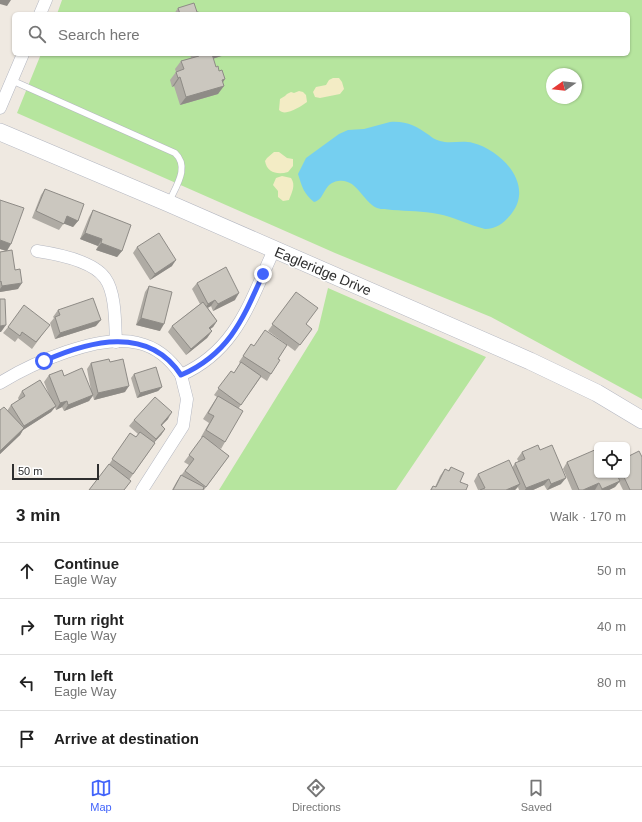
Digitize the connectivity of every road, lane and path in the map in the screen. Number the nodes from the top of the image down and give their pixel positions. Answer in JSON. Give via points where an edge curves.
{"nodes":[{"id":1,"x":46,"y":0,"type":"edge"},
{"id":2,"x":41,"y":12,"type":"edge"},
{"id":3,"x":22,"y":56,"type":"edge"},
{"id":4,"x":12,"y":80,"type":"junction"},
{"id":5,"x":0,"y":108,"type":"edge"},
{"id":6,"x":0,"y":132,"type":"edge"},
{"id":7,"x":168,"y":203,"type":"junction"},
{"id":8,"x":274,"y":250,"type":"junction"},
{"id":9,"x":37,"y":251,"type":"dead end"},
{"id":10,"x":116,"y":342,"type":"junction"},
{"id":11,"x":181,"y":375,"type":"junction"},
{"id":12,"x":0,"y":382,"type":"edge"},
{"id":13,"x":642,"y":420,"type":"edge"},
{"id":14,"x":142,"y":490,"type":"edge"}],
"edges":[{"from":1,"to":2,"type":"street"},
{"from":3,"to":4,"type":"street"},
{"from":4,"to":5,"type":"street"},
{"from":4,"to":7,"type":"lane","via":[[175,153],[182,168]]},
{"from":6,"to":7,"type":"main road","name":"Eagleridge Drive"},
{"from":7,"to":8,"type":"main road","name":"Eagleridge Drive"},
{"from":8,"to":11,"type":"street","via":[[236,330],[211,357]]},
{"from":8,"to":13,"type":"main road","name":"Eagleridge Drive","via":[[563,375]]},
{"from":9,"to":10,"type":"street","via":[[69,257],[94,268],[105,277],[112,300]]},
{"from":10,"to":11,"type":"street","via":[[138,342],[149,347],[168,359]]},
{"from":10,"to":12,"type":"street","via":[[81,347],[60,354]]},
{"from":11,"to":14,"type":"street","via":[[187,399],[183,426]]}]}
